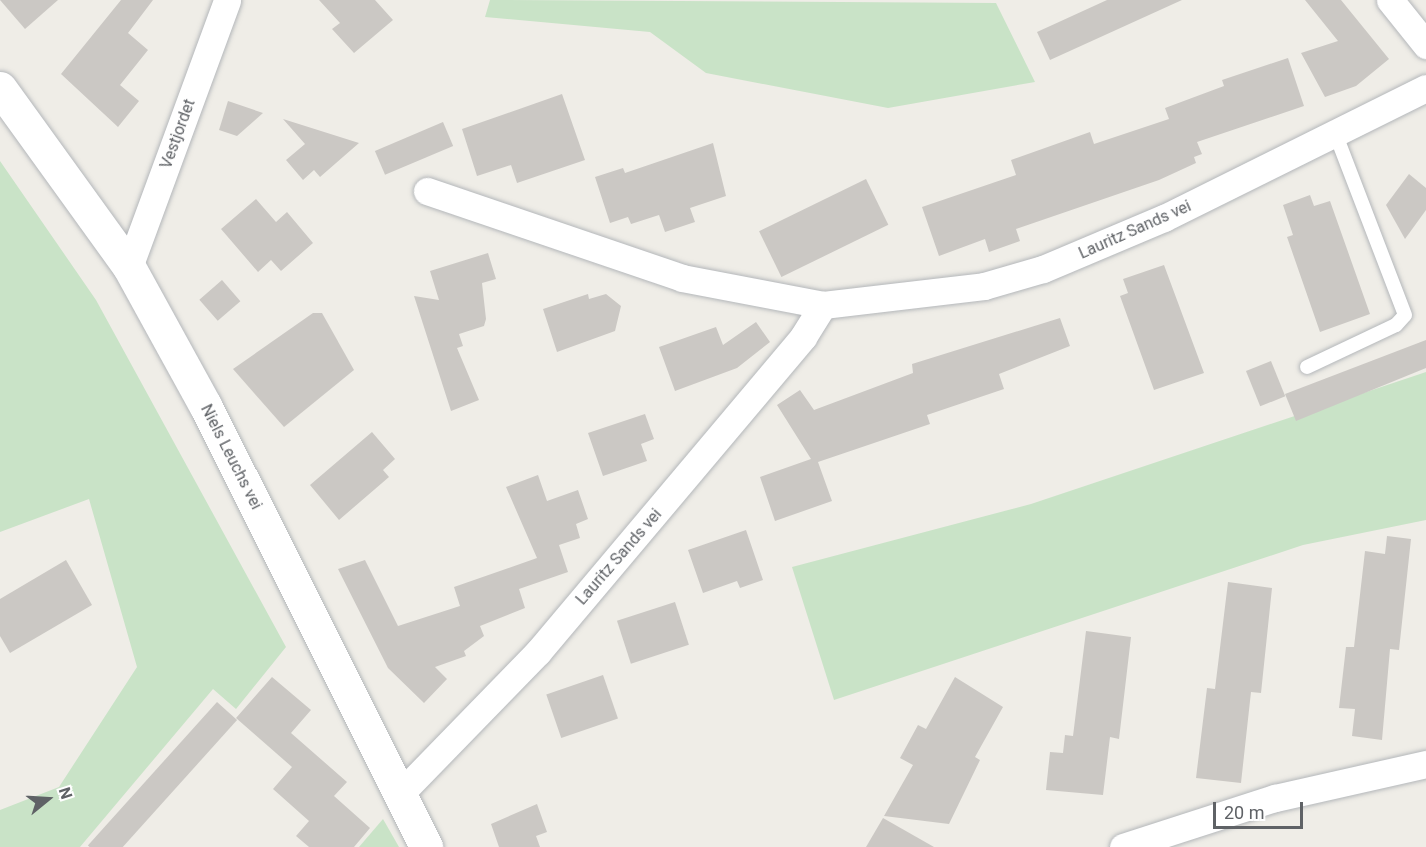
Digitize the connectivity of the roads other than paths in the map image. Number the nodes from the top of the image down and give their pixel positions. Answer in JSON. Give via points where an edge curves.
{"nodes":[{"id":1,"x":226,"y":0,"type":"edge"},
{"id":2,"x":1390,"y":0,"type":"edge"},
{"id":3,"x":1426,"y":45,"type":"edge"},
{"id":4,"x":0,"y":88,"type":"edge"},
{"id":5,"x":1426,"y":88,"type":"edge"},
{"id":6,"x":1336,"y":135,"type":"junction"},
{"id":7,"x":427,"y":191,"type":"dead end"},
{"id":8,"x":129,"y":267,"type":"junction"},
{"id":9,"x":823,"y":305,"type":"junction"},
{"id":10,"x":1307,"y":367,"type":"dead end"},
{"id":11,"x":1426,"y":764,"type":"edge"},
{"id":12,"x":399,"y":795,"type":"junction"},
{"id":13,"x":426,"y":847,"type":"edge"},
{"id":14,"x":1123,"y":847,"type":"edge"}],
"edges":[{"from":1,"to":8,"type":"street","name":"Vestjordet"},
{"from":2,"to":3,"type":"street"},
{"from":4,"to":8,"type":"street","name":"Niels Leuchs vei"},
{"from":5,"to":6,"type":"street","name":"Lauritz Sands vei"},
{"from":6,"to":9,"type":"street","name":"Lauritz Sands vei","via":[[1043,269],[984,286]]},
{"from":6,"to":10,"type":"lane","via":[[1405,315],[1396,326]]},
{"from":7,"to":9,"type":"street","name":"Lauritz Sands vei","via":[[682,278]]},
{"from":8,"to":12,"type":"street","name":"Niels Leuchs vei","via":[[205,405]]},
{"from":9,"to":12,"type":"street","name":"Lauritz Sands vei","via":[[803,338],[560,626]]},
{"from":11,"to":14,"type":"street","via":[[1275,798]]},
{"from":12,"to":13,"type":"street","name":"Niels Leuchs vei"}]}
